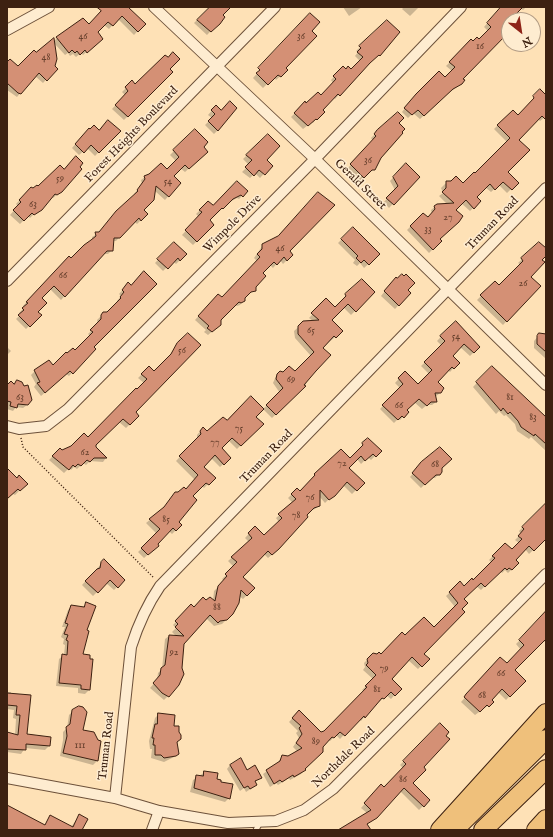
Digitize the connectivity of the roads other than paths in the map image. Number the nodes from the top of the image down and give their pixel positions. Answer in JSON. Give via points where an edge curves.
{"nodes":[{"id":1,"x":49,"y":7,"type":"edge"},
{"id":2,"x":154,"y":7,"type":"edge"},
{"id":3,"x":275,"y":7,"type":"edge"},
{"id":4,"x":461,"y":7,"type":"edge"},
{"id":5,"x":7,"y":30,"type":"edge"},
{"id":6,"x":217,"y":67,"type":"junction"},
{"id":7,"x":314,"y":159,"type":"junction"},
{"id":8,"x":546,"y":188,"type":"edge"},
{"id":9,"x":7,"y":281,"type":"edge"},
{"id":10,"x":448,"y":288,"type":"junction"},
{"id":11,"x":546,"y":385,"type":"edge"},
{"id":12,"x":7,"y":426,"type":"edge"},
{"id":13,"x":546,"y":574,"type":"edge"},
{"id":14,"x":546,"y":713,"type":"edge"},
{"id":15,"x":546,"y":739,"type":"edge"},
{"id":16,"x":546,"y":770,"type":"edge"},
{"id":17,"x":7,"y":778,"type":"edge"},
{"id":18,"x":115,"y":798,"type":"junction"},
{"id":19,"x":159,"y":811,"type":"junction"},
{"id":20,"x":546,"y":819,"type":"edge"},
{"id":21,"x":258,"y":826,"type":"edge"},
{"id":22,"x":152,"y":830,"type":"edge"},
{"id":23,"x":440,"y":830,"type":"edge"},
{"id":24,"x":454,"y":830,"type":"edge"},
{"id":25,"x":483,"y":830,"type":"edge"},
{"id":26,"x":494,"y":830,"type":"edge"},
{"id":27,"x":536,"y":830,"type":"edge"}],
"edges":[{"from":1,"to":5,"type":"street"},
{"from":2,"to":6,"type":"street","name":"Gerald Street"},
{"from":3,"to":6,"type":"street","name":"Forest Heights Boulevard"},
{"from":4,"to":7,"type":"street","name":"Wimpole Drive"},
{"from":6,"to":7,"type":"street","name":"Gerald Street"},
{"from":6,"to":9,"type":"street","name":"Forest Heights Boulevard"},
{"from":7,"to":10,"type":"street","name":"Gerald Street"},
{"from":7,"to":12,"type":"street","name":"Wimpole Drive","via":[[68,409],[46,426],[18,429]]},
{"from":8,"to":10,"type":"street","name":"Truman Road"},
{"from":10,"to":11,"type":"street","name":"Gerald Street"},
{"from":10,"to":18,"type":"street","name":"Truman Road","via":[[161,585],[152,598],[136,631],[130,652]]},
{"from":13,"to":21,"type":"street","name":"Northdale Road","via":[[333,789],[304,810]]},
{"from":14,"to":23,"type":"highway"},
{"from":15,"to":24,"type":"highway"},
{"from":16,"to":25,"type":"highway"},
{"from":16,"to":26,"type":"highway"},
{"from":17,"to":18,"type":"street","name":"Northdale Road"},
{"from":18,"to":19,"type":"street","name":"Northdale Road"},
{"from":19,"to":21,"type":"street","name":"Northdale Road"},
{"from":19,"to":22,"type":"street"},
{"from":20,"to":27,"type":"highway"}]}
